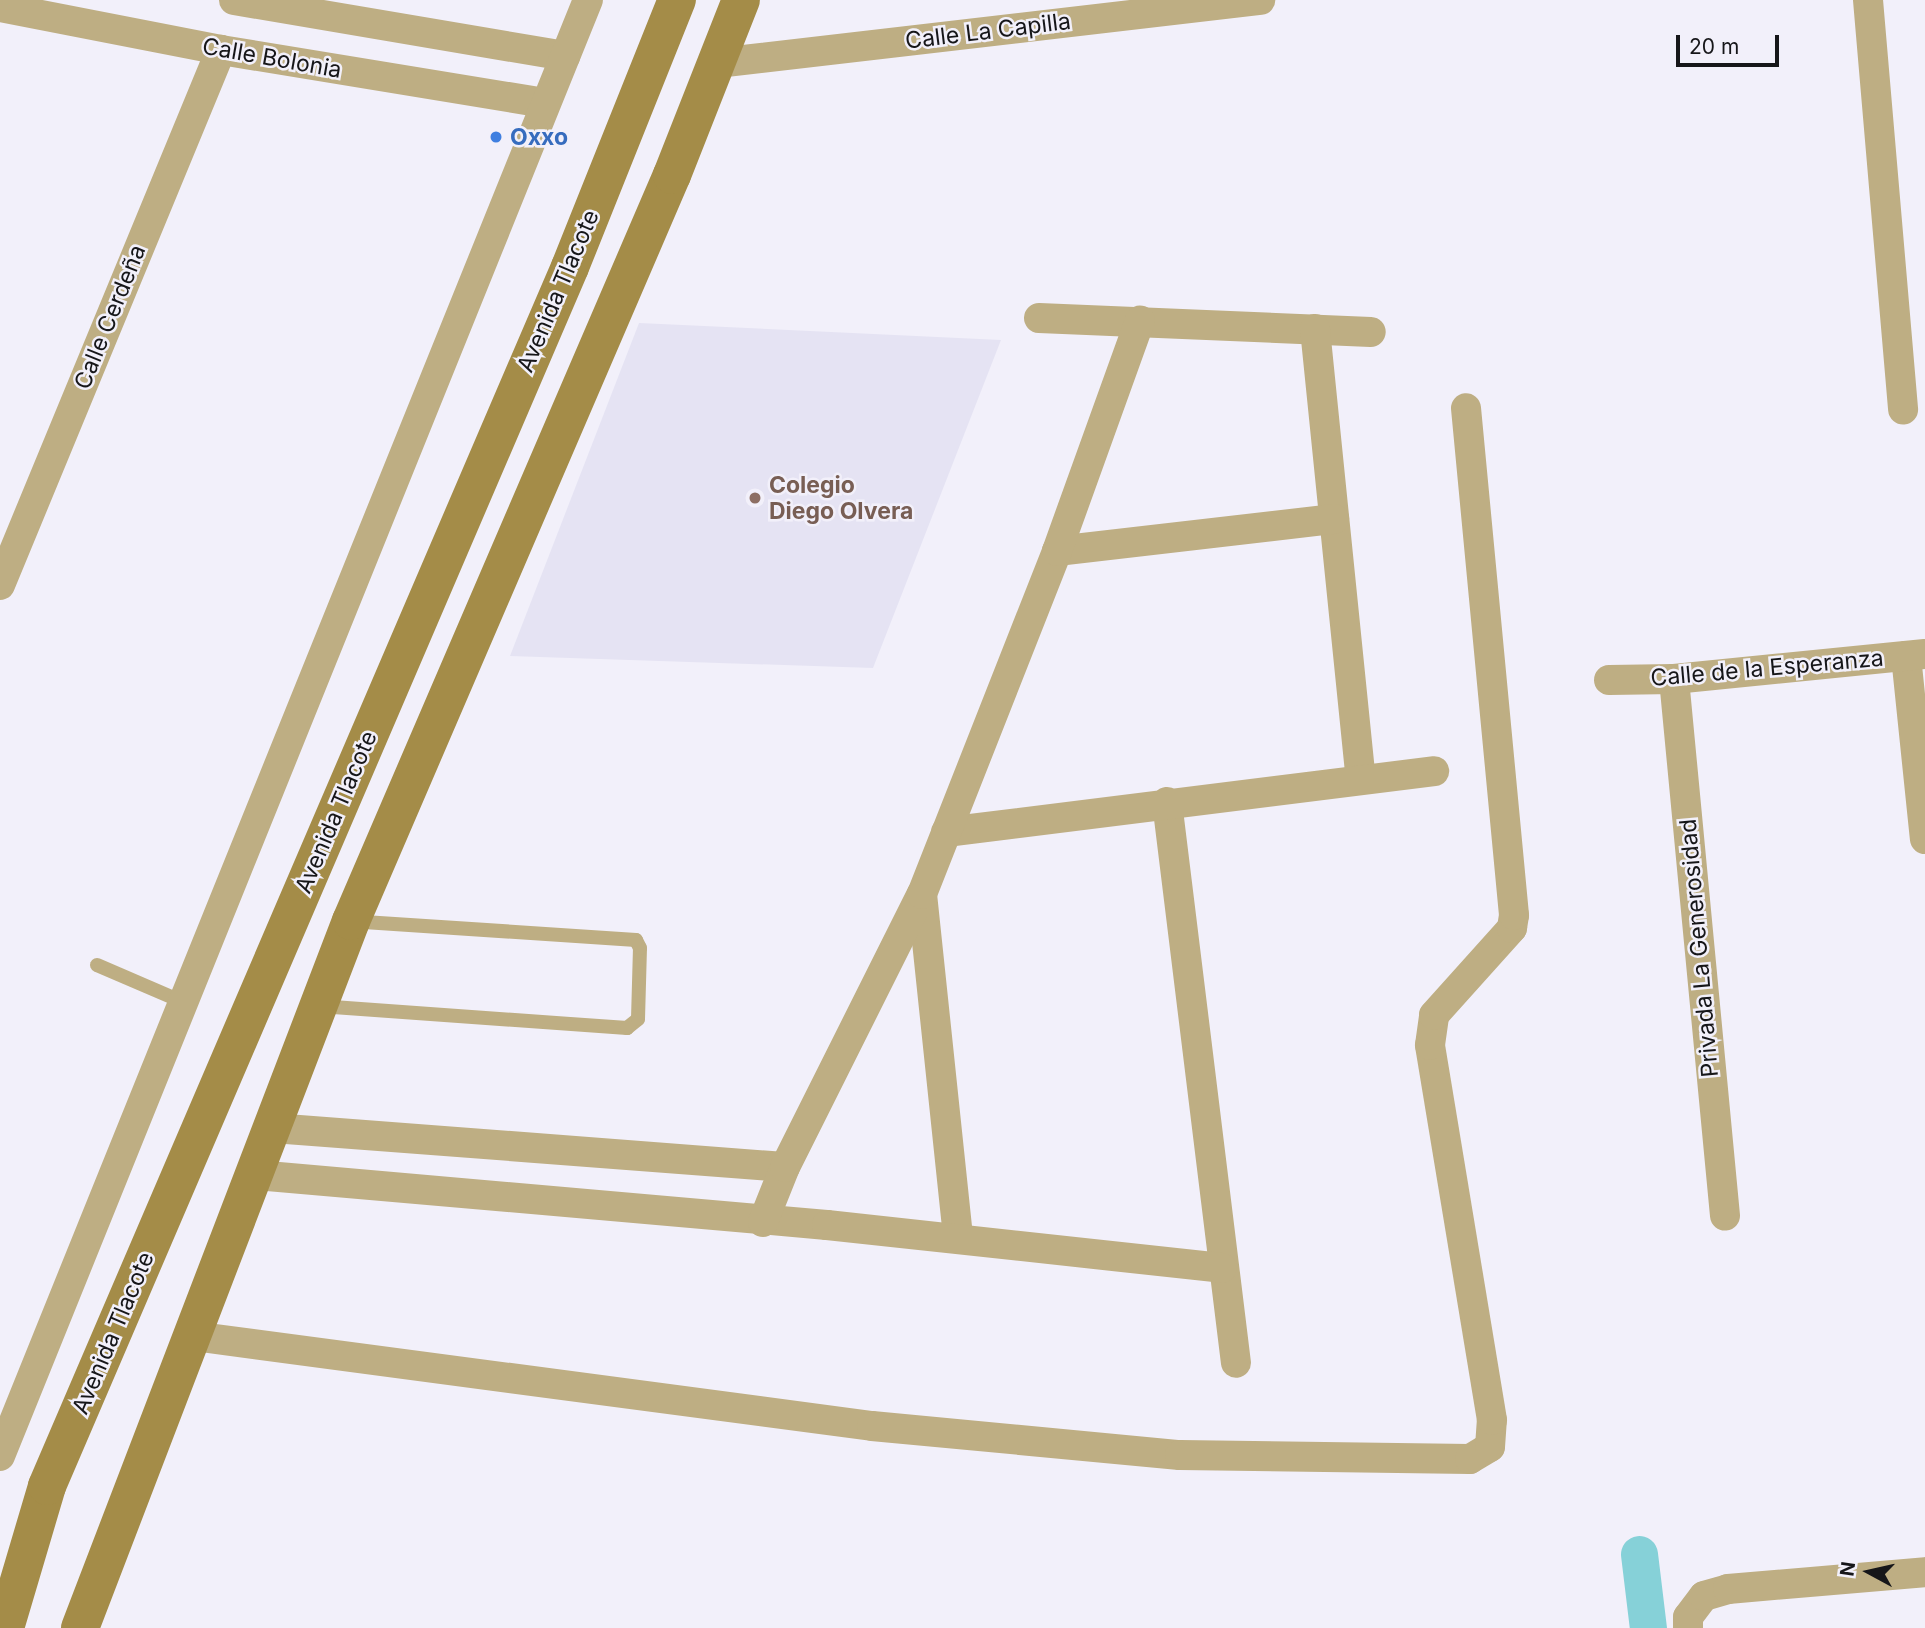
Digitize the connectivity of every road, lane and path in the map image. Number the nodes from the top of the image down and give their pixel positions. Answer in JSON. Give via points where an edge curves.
{"nodes":[{"id":1,"x":588,"y":0,"type":"edge"},
{"id":2,"x":677,"y":0,"type":"edge"},
{"id":3,"x":741,"y":0,"type":"edge"},
{"id":4,"x":1260,"y":0,"type":"edge"},
{"id":5,"x":1868,"y":0,"type":"edge"},
{"id":6,"x":243,"y":1,"type":"edge"},
{"id":7,"x":0,"y":7,"type":"edge"},
{"id":8,"x":60,"y":9,"type":"edge"},
{"id":9,"x":220,"y":50,"type":"junction"},
{"id":10,"x":565,"y":56,"type":"junction"},
{"id":11,"x":717,"y":63,"type":"junction"},
{"id":12,"x":544,"y":103,"type":"junction"},
{"id":13,"x":1039,"y":317,"type":"dead end"},
{"id":14,"x":1140,"y":320,"type":"junction"},
{"id":15,"x":1315,"y":329,"type":"junction"},
{"id":16,"x":1371,"y":332,"type":"dead end"},
{"id":17,"x":1466,"y":408,"type":"dead end"},
{"id":18,"x":1903,"y":410,"type":"dead end"},
{"id":19,"x":1334,"y":519,"type":"junction"},
{"id":20,"x":1057,"y":551,"type":"junction"},
{"id":21,"x":0,"y":585,"type":"edge"},
{"id":22,"x":1916,"y":655,"type":"edge"},
{"id":23,"x":1674,"y":679,"type":"junction"},
{"id":24,"x":1609,"y":680,"type":"dead end"},
{"id":25,"x":1434,"y":771,"type":"dead end"},
{"id":26,"x":1361,"y":778,"type":"junction"},
{"id":27,"x":1167,"y":802,"type":"junction"},
{"id":28,"x":946,"y":832,"type":"junction"},
{"id":29,"x":1925,"y":839,"type":"edge"},
{"id":30,"x":922,"y":894,"type":"junction"},
{"id":31,"x":351,"y":921,"type":"junction"},
{"id":32,"x":97,"y":965,"type":"dead end"},
{"id":33,"x":183,"y":1002,"type":"junction"},
{"id":34,"x":318,"y":1006,"type":"junction"},
{"id":35,"x":273,"y":1128,"type":"junction"},
{"id":36,"x":785,"y":1167,"type":"junction"},
{"id":37,"x":256,"y":1175,"type":"junction"},
{"id":38,"x":1725,"y":1216,"type":"dead end"},
{"id":39,"x":763,"y":1222,"type":"junction"},
{"id":40,"x":958,"y":1238,"type":"junction"},
{"id":41,"x":1222,"y":1268,"type":"junction"},
{"id":42,"x":193,"y":1336,"type":"junction"},
{"id":43,"x":1236,"y":1363,"type":"dead end"},
{"id":44,"x":0,"y":1456,"type":"edge"},
{"id":45,"x":1925,"y":1572,"type":"edge"},
{"id":46,"x":5,"y":1628,"type":"edge"},
{"id":47,"x":80,"y":1628,"type":"edge"},
{"id":48,"x":1688,"y":1628,"type":"edge"}],
"edges":[{"from":1,"to":10,"type":"street"},
{"from":2,"to":46,"type":"main road","name":"Avenida Tlacote","via":[[564,280],[47,1486]]},
{"from":3,"to":11,"type":"main road"},
{"from":4,"to":11,"type":"street","name":"Calle La Capilla"},
{"from":5,"to":18,"type":"street"},
{"from":6,"to":10,"type":"street"},
{"from":7,"to":8,"type":"street","name":"Calle Bolonia"},
{"from":8,"to":9,"type":"street","name":"Calle Bolonia"},
{"from":9,"to":12,"type":"street","name":"Calle Bolonia"},
{"from":9,"to":21,"type":"street","name":"Calle Cerdeña"},
{"from":10,"to":12,"type":"street"},
{"from":11,"to":31,"type":"main road","via":[[462,670]]},
{"from":12,"to":33,"type":"street"},
{"from":13,"to":14,"type":"street"},
{"from":14,"to":15,"type":"street"},
{"from":14,"to":20,"type":"street"},
{"from":15,"to":16,"type":"street"},
{"from":15,"to":19,"type":"street"},
{"from":17,"to":42,"type":"street","via":[[1514,915],[1512,928],[1434,1015],[1430,1045],[1493,1420],[1490,1447],[1470,1459],[1180,1455],[872,1426]]},
{"from":19,"to":20,"type":"street"},
{"from":19,"to":26,"type":"street"},
{"from":20,"to":28,"type":"street"},
{"from":22,"to":23,"type":"street","name":"Calle de la Esperanza"},
{"from":22,"to":29,"type":"street"},
{"from":23,"to":24,"type":"street","name":"Calle de la Esperanza"},
{"from":23,"to":38,"type":"street","name":"Privada La Generosidad"},
{"from":25,"to":26,"type":"street"},
{"from":26,"to":27,"type":"street"},
{"from":27,"to":28,"type":"street"},
{"from":27,"to":41,"type":"street"},
{"from":28,"to":30,"type":"street"},
{"from":30,"to":36,"type":"street"},
{"from":30,"to":40,"type":"street"},
{"from":31,"to":34,"type":"main road"},
{"from":31,"to":34,"type":"lane","via":[[636,940],[640,948],[638,1019],[627,1028]]},
{"from":32,"to":33,"type":"lane"},
{"from":33,"to":44,"type":"street"},
{"from":34,"to":35,"type":"main road"},
{"from":35,"to":36,"type":"street"},
{"from":35,"to":37,"type":"main road"},
{"from":36,"to":39,"type":"street"},
{"from":37,"to":39,"type":"street"},
{"from":37,"to":42,"type":"main road"},
{"from":39,"to":40,"type":"street"},
{"from":40,"to":41,"type":"street"},
{"from":41,"to":43,"type":"street"},
{"from":42,"to":47,"type":"main road"},
{"from":45,"to":48,"type":"street","via":[[1728,1589],[1704,1596],[1688,1617]]}]}
